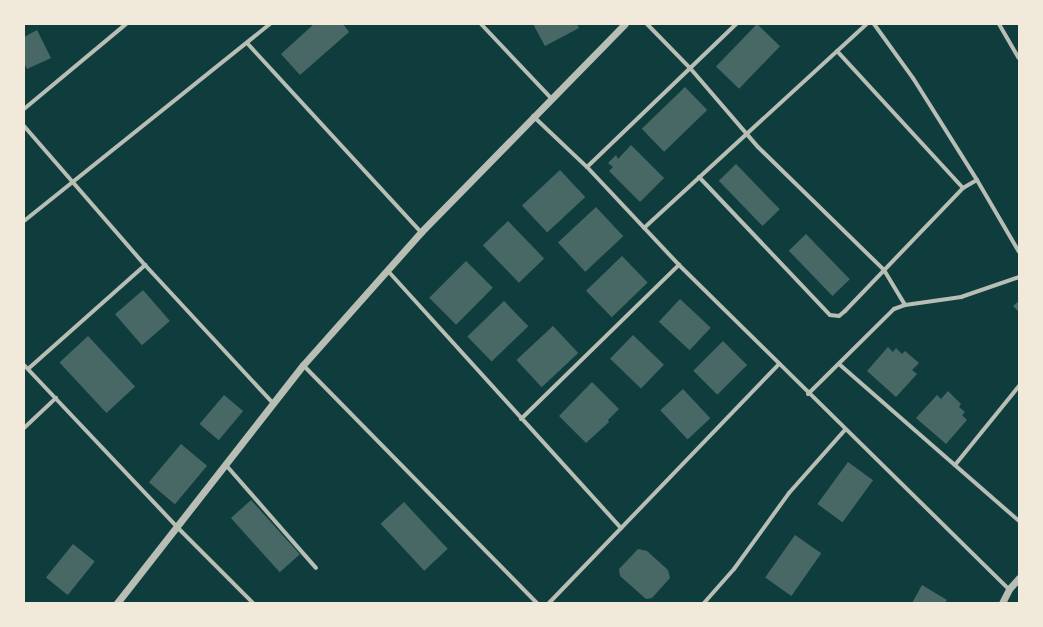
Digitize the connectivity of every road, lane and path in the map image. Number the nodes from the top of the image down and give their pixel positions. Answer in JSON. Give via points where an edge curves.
{"nodes":[{"id":1,"x":126,"y":24,"type":"edge"},
{"id":2,"x":270,"y":24,"type":"edge"},
{"id":3,"x":481,"y":24,"type":"edge"},
{"id":4,"x":625,"y":24,"type":"edge"},
{"id":5,"x":648,"y":24,"type":"edge"},
{"id":6,"x":736,"y":24,"type":"edge"},
{"id":7,"x":867,"y":24,"type":"edge"},
{"id":8,"x":874,"y":24,"type":"edge"},
{"id":9,"x":999,"y":24,"type":"edge"},
{"id":10,"x":247,"y":43,"type":"junction"},
{"id":11,"x":838,"y":51,"type":"junction"},
{"id":12,"x":1019,"y":58,"type":"edge"},
{"id":13,"x":690,"y":68,"type":"junction"},
{"id":14,"x":551,"y":98,"type":"junction"},
{"id":15,"x":24,"y":109,"type":"edge"},
{"id":16,"x":534,"y":116,"type":"junction"},
{"id":17,"x":24,"y":126,"type":"edge"},
{"id":18,"x":748,"y":133,"type":"junction"},
{"id":19,"x":587,"y":167,"type":"junction"},
{"id":20,"x":699,"y":177,"type":"junction"},
{"id":21,"x":977,"y":180,"type":"junction"},
{"id":22,"x":74,"y":181,"type":"junction"},
{"id":23,"x":964,"y":188,"type":"junction"},
{"id":24,"x":24,"y":221,"type":"edge"},
{"id":25,"x":644,"y":228,"type":"junction"},
{"id":26,"x":421,"y":232,"type":"junction"},
{"id":27,"x":1019,"y":252,"type":"edge"},
{"id":28,"x":678,"y":265,"type":"junction"},
{"id":29,"x":145,"y":266,"type":"junction"},
{"id":30,"x":884,"y":270,"type":"junction"},
{"id":31,"x":388,"y":271,"type":"junction"},
{"id":32,"x":1019,"y":277,"type":"edge"},
{"id":33,"x":905,"y":305,"type":"junction"},
{"id":34,"x":779,"y":364,"type":"junction"},
{"id":35,"x":839,"y":364,"type":"junction"},
{"id":36,"x":24,"y":365,"type":"edge"},
{"id":37,"x":303,"y":365,"type":"junction"},
{"id":38,"x":28,"y":369,"type":"junction"},
{"id":39,"x":1019,"y":386,"type":"edge"},
{"id":40,"x":808,"y":394,"type":"junction"},
{"id":41,"x":56,"y":398,"type":"junction"},
{"id":42,"x":273,"y":403,"type":"junction"},
{"id":43,"x":521,"y":418,"type":"junction"},
{"id":44,"x":24,"y":428,"type":"edge"},
{"id":45,"x":845,"y":430,"type":"junction"},
{"id":46,"x":226,"y":464,"type":"junction"},
{"id":47,"x":955,"y":465,"type":"junction"},
{"id":48,"x":1019,"y":521,"type":"edge"},
{"id":49,"x":177,"y":527,"type":"junction"},
{"id":50,"x":621,"y":528,"type":"junction"},
{"id":51,"x":316,"y":568,"type":"dead end"},
{"id":52,"x":1019,"y":578,"type":"edge"},
{"id":53,"x":1009,"y":589,"type":"junction"},
{"id":54,"x":117,"y":603,"type":"edge"},
{"id":55,"x":253,"y":603,"type":"edge"},
{"id":56,"x":537,"y":603,"type":"edge"},
{"id":57,"x":550,"y":603,"type":"edge"},
{"id":58,"x":704,"y":603,"type":"edge"},
{"id":59,"x":1002,"y":603,"type":"edge"}],
"edges":[{"from":1,"to":15,"type":"street"},
{"from":2,"to":10,"type":"street"},
{"from":3,"to":14,"type":"street"},
{"from":4,"to":14,"type":"street"},
{"from":5,"to":13,"type":"street"},
{"from":6,"to":13,"type":"street"},
{"from":7,"to":11,"type":"street"},
{"from":8,"to":21,"type":"street","via":[[913,78]]},
{"from":9,"to":12,"type":"street"},
{"from":10,"to":22,"type":"street"},
{"from":10,"to":26,"type":"street"},
{"from":11,"to":18,"type":"street"},
{"from":11,"to":23,"type":"street"},
{"from":13,"to":18,"type":"street"},
{"from":13,"to":19,"type":"street"},
{"from":14,"to":16,"type":"street"},
{"from":16,"to":19,"type":"street"},
{"from":16,"to":26,"type":"street"},
{"from":17,"to":22,"type":"street"},
{"from":18,"to":20,"type":"street"},
{"from":18,"to":30,"type":"street","via":[[758,147]]},
{"from":19,"to":25,"type":"street"},
{"from":20,"to":25,"type":"street"},
{"from":20,"to":30,"type":"street","via":[[830,315],[838,316],[845,311]]},
{"from":21,"to":23,"type":"street"},
{"from":21,"to":27,"type":"street"},
{"from":22,"to":24,"type":"street"},
{"from":22,"to":29,"type":"street"},
{"from":23,"to":30,"type":"street"},
{"from":25,"to":28,"type":"street"},
{"from":26,"to":31,"type":"street"},
{"from":28,"to":34,"type":"street"},
{"from":28,"to":43,"type":"street"},
{"from":29,"to":38,"type":"street"},
{"from":29,"to":42,"type":"street"},
{"from":30,"to":33,"type":"street"},
{"from":31,"to":37,"type":"street"},
{"from":31,"to":43,"type":"street"},
{"from":32,"to":33,"type":"street","via":[[962,297]]},
{"from":33,"to":35,"type":"street","via":[[894,309]]},
{"from":34,"to":40,"type":"street"},
{"from":34,"to":50,"type":"street"},
{"from":35,"to":40,"type":"street"},
{"from":35,"to":47,"type":"street"},
{"from":36,"to":38,"type":"street"},
{"from":37,"to":42,"type":"street"},
{"from":37,"to":56,"type":"street"},
{"from":38,"to":41,"type":"street"},
{"from":39,"to":47,"type":"street"},
{"from":40,"to":45,"type":"street"},
{"from":41,"to":44,"type":"street"},
{"from":41,"to":49,"type":"street"},
{"from":42,"to":46,"type":"street"},
{"from":43,"to":50,"type":"street"},
{"from":45,"to":53,"type":"street"},
{"from":45,"to":58,"type":"street","via":[[789,493],[734,569]]},
{"from":46,"to":49,"type":"street"},
{"from":46,"to":51,"type":"street"},
{"from":47,"to":48,"type":"street"},
{"from":49,"to":54,"type":"street"},
{"from":49,"to":55,"type":"street"},
{"from":50,"to":57,"type":"street"},
{"from":52,"to":53,"type":"street"},
{"from":53,"to":59,"type":"street"}]}
